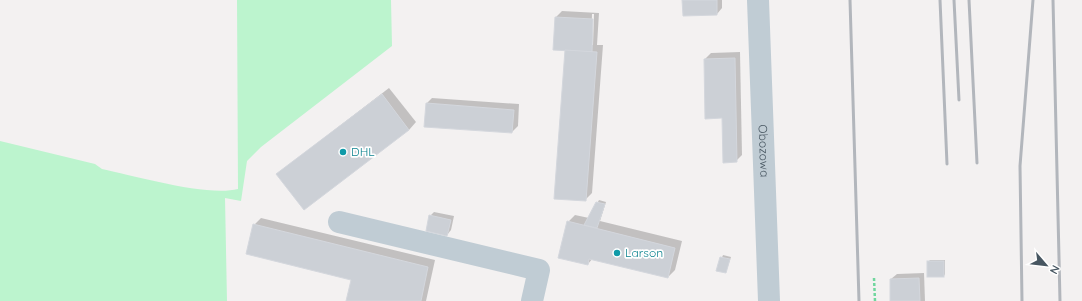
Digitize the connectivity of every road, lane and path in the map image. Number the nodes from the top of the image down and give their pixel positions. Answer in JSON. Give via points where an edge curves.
{"nodes":[{"id":1,"x":760,"y":3,"type":"edge"},
{"id":2,"x":339,"y":222,"type":"dead end"},
{"id":3,"x":874,"y":278,"type":"dead end"},
{"id":4,"x":532,"y":301,"type":"edge"},
{"id":5,"x":769,"y":301,"type":"edge"},
{"id":6,"x":874,"y":301,"type":"edge"}],
"edges":[{"from":1,"to":5,"type":"street","name":"Obozowa"},
{"from":2,"to":4,"type":"street","via":[[539,270]]},
{"from":3,"to":6,"type":"path"}]}
